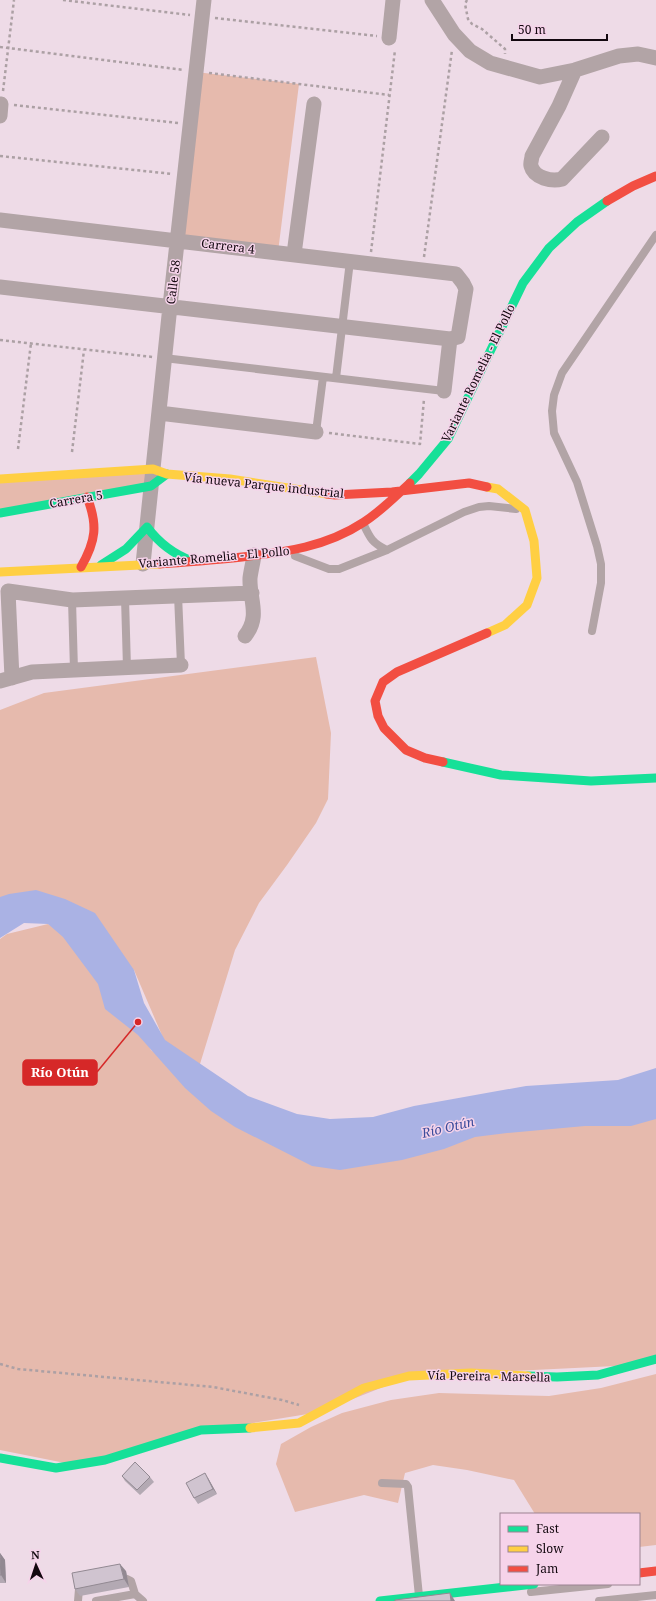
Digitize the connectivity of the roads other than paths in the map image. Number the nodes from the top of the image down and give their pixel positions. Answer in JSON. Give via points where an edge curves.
{"nodes":[{"id":1,"x":204,"y":0,"type":"edge"},
{"id":2,"x":393,"y":0,"type":"edge"},
{"id":3,"x":432,"y":0,"type":"edge"},
{"id":4,"x":389,"y":38,"type":"road end"},
{"id":5,"x":656,"y":58,"type":"edge"},
{"id":6,"x":575,"y":70,"type":"junction"},
{"id":7,"x":314,"y":104,"type":"dead end"},
{"id":8,"x":602,"y":137,"type":"dead end"},
{"id":9,"x":656,"y":176,"type":"edge"},
{"id":10,"x":0,"y":220,"type":"edge"},
{"id":11,"x":656,"y":235,"type":"edge"},
{"id":12,"x":178,"y":240,"type":"junction"},
{"id":13,"x":294,"y":254,"type":"junction"},
{"id":14,"x":350,"y":261,"type":"junction"},
{"id":15,"x":0,"y":286,"type":"edge"},
{"id":16,"x":170,"y":306,"type":"junction"},
{"id":17,"x":342,"y":327,"type":"junction"},
{"id":18,"x":450,"y":339,"type":"junction"},
{"id":19,"x":164,"y":358,"type":"junction"},
{"id":20,"x":323,"y":377,"type":"junction"},
{"id":21,"x":336,"y":378,"type":"junction"},
{"id":22,"x":444,"y":391,"type":"joint"},
{"id":23,"x":159,"y":413,"type":"junction"},
{"id":24,"x":316,"y":432,"type":"joint"},
{"id":25,"x":160,"y":471,"type":"junction"},
{"id":26,"x":0,"y":479,"type":"edge"},
{"id":27,"x":151,"y":486,"type":"junction"},
{"id":28,"x":86,"y":497,"type":"junction"},
{"id":29,"x":525,"y":510,"type":"junction"},
{"id":30,"x":0,"y":513,"type":"edge"},
{"id":31,"x":363,"y":523,"type":"junction"},
{"id":32,"x":147,"y":527,"type":"junction"},
{"id":33,"x":387,"y":550,"type":"junction"},
{"id":34,"x":287,"y":552,"type":"junction"},
{"id":35,"x":254,"y":555,"type":"junction"},
{"id":36,"x":194,"y":562,"type":"junction"},
{"id":37,"x":143,"y":564,"type":"junction"},
{"id":38,"x":100,"y":566,"type":"junction"},
{"id":39,"x":81,"y":567,"type":"junction"},
{"id":40,"x":0,"y":572,"type":"edge"},
{"id":41,"x":4,"y":591,"type":"edge"},
{"id":42,"x":252,"y":593,"type":"junction"},
{"id":43,"x":178,"y":595,"type":"junction"},
{"id":44,"x":125,"y":598,"type":"junction"},
{"id":45,"x":72,"y":600,"type":"junction"},
{"id":46,"x":592,"y":631,"type":"dead end"},
{"id":47,"x":245,"y":636,"type":"dead end"},
{"id":48,"x":181,"y":665,"type":"joint"},
{"id":49,"x":127,"y":668,"type":"junction"},
{"id":50,"x":74,"y":670,"type":"junction"},
{"id":51,"x":6,"y":679,"type":"edge"},
{"id":52,"x":656,"y":778,"type":"edge"},
{"id":53,"x":656,"y":1359,"type":"edge"},
{"id":54,"x":0,"y":1458,"type":"edge"},
{"id":55,"x":382,"y":1483,"type":"dead end"},
{"id":56,"x":656,"y":1571,"type":"edge"},
{"id":57,"x":640,"y":1573,"type":"edge"},
{"id":58,"x":127,"y":1579,"type":"dead end"},
{"id":59,"x":656,"y":1579,"type":"edge"},
{"id":60,"x":640,"y":1581,"type":"edge"},
{"id":61,"x":525,"y":1585,"type":"edge"},
{"id":62,"x":599,"y":1585,"type":"edge"},
{"id":63,"x":79,"y":1589,"type":"edge"},
{"id":64,"x":135,"y":1594,"type":"junction"},
{"id":65,"x":656,"y":1595,"type":"edge"},
{"id":66,"x":419,"y":1597,"type":"junction"},
{"id":67,"x":78,"y":1601,"type":"edge"},
{"id":68,"x":96,"y":1601,"type":"edge"},
{"id":69,"x":143,"y":1601,"type":"edge"},
{"id":70,"x":380,"y":1601,"type":"edge"},
{"id":71,"x":451,"y":1601,"type":"edge"},
{"id":72,"x":599,"y":1601,"type":"edge"}],
"edges":[{"from":1,"to":12,"type":"street","name":"Calle 58"},
{"from":2,"to":4,"type":"street"},
{"from":3,"to":6,"type":"street","via":[[454,34],[470,51],[490,63],[540,77]]},
{"from":5,"to":6,"type":"street","via":[[638,54],[619,56]]},
{"from":6,"to":8,"type":"street","via":[[532,156],[530,165],[534,172],[550,181],[562,179]]},
{"from":7,"to":13,"type":"street"},
{"from":9,"to":31,"type":"main road","name":"Variante Romelia - El Pollo","via":[[599,204],[549,248],[523,283],[448,439],[419,474],[381,510]]},
{"from":10,"to":12,"type":"street","name":"Carrera 4"},
{"from":11,"to":46,"type":"lane","via":[[562,373],[554,395],[554,433],[577,482],[602,564]]},
{"from":12,"to":13,"type":"street","name":"Carrera 4"},
{"from":12,"to":16,"type":"street","name":"Calle 58"},
{"from":13,"to":14,"type":"street","name":"Carrera 4"},
{"from":14,"to":17,"type":"lane"},
{"from":14,"to":18,"type":"street","name":"Carrera 4","via":[[456,274],[466,289],[458,337]]},
{"from":15,"to":16,"type":"street"},
{"from":16,"to":17,"type":"street"},
{"from":16,"to":19,"type":"street","name":"Calle 58"},
{"from":17,"to":18,"type":"street"},
{"from":17,"to":21,"type":"lane"},
{"from":18,"to":22,"type":"street"},
{"from":19,"to":20,"type":"lane"},
{"from":19,"to":23,"type":"street","name":"Calle 58"},
{"from":20,"to":21,"type":"lane"},
{"from":20,"to":24,"type":"lane"},
{"from":21,"to":22,"type":"lane"},
{"from":23,"to":24,"type":"street"},
{"from":23,"to":25,"type":"street","name":"Calle 58"},
{"from":25,"to":26,"type":"main road","name":"Carrera 5"},
{"from":25,"to":27,"type":"street","name":"Calle 58"},
{"from":25,"to":29,"type":"main road","name":"Vía nueva Parque industrial","via":[[334,495],[392,492],[469,483],[498,489]]},
{"from":27,"to":28,"type":"main road","name":"Carrera 5"},
{"from":27,"to":32,"type":"street","name":"Calle 58"},
{"from":28,"to":30,"type":"main road","name":"Carrera 5"},
{"from":28,"to":39,"type":"main road","via":[[95,526],[94,540]]},
{"from":29,"to":33,"type":"lane","via":[[479,507]]},
{"from":29,"to":52,"type":"main road","via":[[534,541],[537,578],[527,605],[505,625],[397,672],[383,682],[375,701],[378,716],[384,728],[406,750],[502,774],[591,781]]},
{"from":31,"to":33,"type":"lane","via":[[369,537]]},
{"from":31,"to":34,"type":"main road","name":"Variante Romelia - El Pollo","via":[[313,546]]},
{"from":32,"to":36,"type":"main road","via":[[167,549]]},
{"from":32,"to":37,"type":"street","name":"Calle 58"},
{"from":32,"to":38,"type":"main road","via":[[126,549]]},
{"from":33,"to":34,"type":"lane","via":[[339,569],[328,569]]},
{"from":34,"to":35,"type":"main road","name":"Variante Romelia - El Pollo"},
{"from":35,"to":36,"type":"main road","name":"Variante Romelia - El Pollo"},
{"from":35,"to":42,"type":"street","via":[[250,578]]},
{"from":36,"to":37,"type":"main road","name":"Variante Romelia - El Pollo"},
{"from":37,"to":38,"type":"main road","name":"Variante Romelia - El Pollo"},
{"from":38,"to":39,"type":"main road","name":"Variante Romelia - El Pollo"},
{"from":39,"to":40,"type":"main road","name":"Variante Romelia - El Pollo"},
{"from":41,"to":45,"type":"street"},
{"from":41,"to":51,"type":"street"},
{"from":42,"to":43,"type":"street"},
{"from":42,"to":47,"type":"street","via":[[252,627]]},
{"from":43,"to":44,"type":"street"},
{"from":43,"to":48,"type":"lane"},
{"from":44,"to":45,"type":"street"},
{"from":44,"to":49,"type":"lane"},
{"from":45,"to":50,"type":"lane"},
{"from":48,"to":49,"type":"street"},
{"from":49,"to":50,"type":"street"},
{"from":50,"to":51,"type":"street","via":[[32,672]]},
{"from":53,"to":54,"type":"main road","name":"Vía Pereira - Marsella","via":[[598,1375],[557,1377],[471,1373],[409,1376],[364,1388],[299,1423],[201,1430],[105,1460],[56,1468]]},
{"from":55,"to":66,"type":"lane","via":[[406,1484],[408,1487]]},
{"from":56,"to":57,"type":"main road"},
{"from":58,"to":64,"type":"lane","via":[[131,1581]]},
{"from":59,"to":60,"type":"lane"},
{"from":61,"to":66,"type":"main road"},
{"from":62,"to":71,"type":"lane"},
{"from":63,"to":67,"type":"lane"},
{"from":64,"to":68,"type":"lane"},
{"from":64,"to":69,"type":"lane"},
{"from":65,"to":72,"type":"lane"},
{"from":66,"to":70,"type":"main road"}]}
